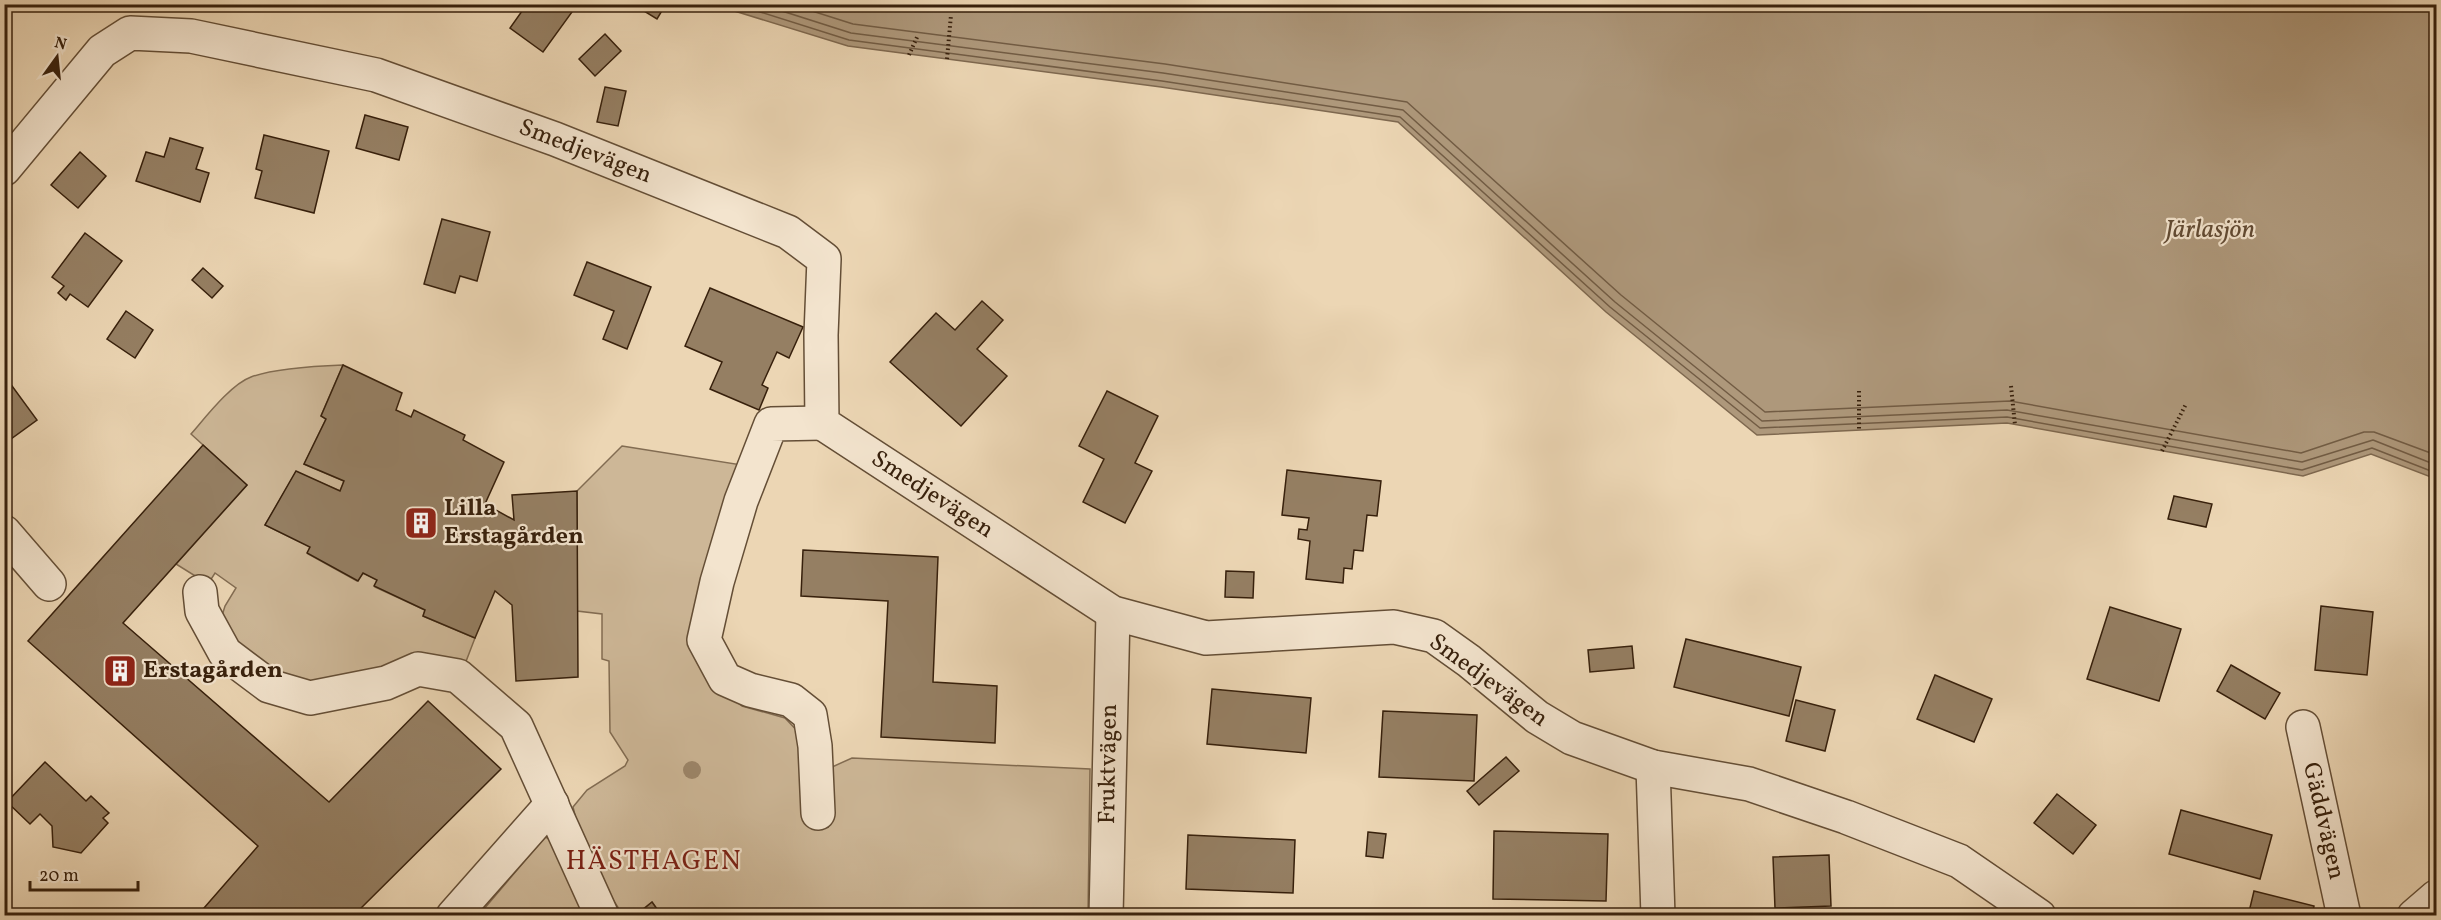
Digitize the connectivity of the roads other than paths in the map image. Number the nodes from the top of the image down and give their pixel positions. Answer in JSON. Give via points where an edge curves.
{"nodes":[{"id":1,"x":4,"y":169,"type":"edge"},
{"id":2,"x":822,"y":423,"type":"junction"},
{"id":3,"x":4,"y":532,"type":"edge"},
{"id":4,"x":50,"y":584,"type":"dead end"},
{"id":5,"x":200,"y":592,"type":"dead end"},
{"id":6,"x":1113,"y":613,"type":"junction"},
{"id":7,"x":2302,"y":727,"type":"dead end"},
{"id":8,"x":1653,"y":767,"type":"junction"},
{"id":9,"x":552,"y":804,"type":"junction"},
{"id":10,"x":818,"y":813,"type":"dead end"},
{"id":11,"x":2436,"y":897,"type":"edge"},
{"id":12,"x":453,"y":915,"type":"edge"},
{"id":13,"x":602,"y":915,"type":"edge"},
{"id":14,"x":1106,"y":915,"type":"edge"},
{"id":15,"x":1658,"y":915,"type":"edge"},
{"id":16,"x":2039,"y":915,"type":"edge"},
{"id":17,"x":2344,"y":915,"type":"edge"},
{"id":18,"x":2414,"y":915,"type":"edge"}],
"edges":[{"from":1,"to":2,"type":"street","name":"Smedjevägen","via":[[102,51],[130,33],[191,36],[376,75],[555,139],[788,232],[824,259]]},
{"from":2,"to":6,"type":"street","name":"Smedjevägen"},
{"from":2,"to":10,"type":"street","via":[[771,424],[741,501],[704,640],[725,679],[791,700],[810,715]]},
{"from":3,"to":4,"type":"street"},
{"from":5,"to":9,"type":"street","via":[[202,611],[225,653],[269,687],[310,698],[386,683],[418,669],[458,676],[516,726]]},
{"from":6,"to":8,"type":"street","name":"Smedjevägen","via":[[1206,638],[1394,627],[1434,636],[1537,717],[1572,738]]},
{"from":6,"to":14,"type":"street","name":"Fruktvägen"},
{"from":7,"to":17,"type":"street","name":"Gäddvägen"},
{"from":8,"to":15,"type":"street"},
{"from":8,"to":16,"type":"street","name":"Smedjevägen","via":[[1749,784],[1856,820],[1959,861]]},
{"from":9,"to":12,"type":"street"},
{"from":9,"to":13,"type":"street"},
{"from":11,"to":18,"type":"street"}]}
